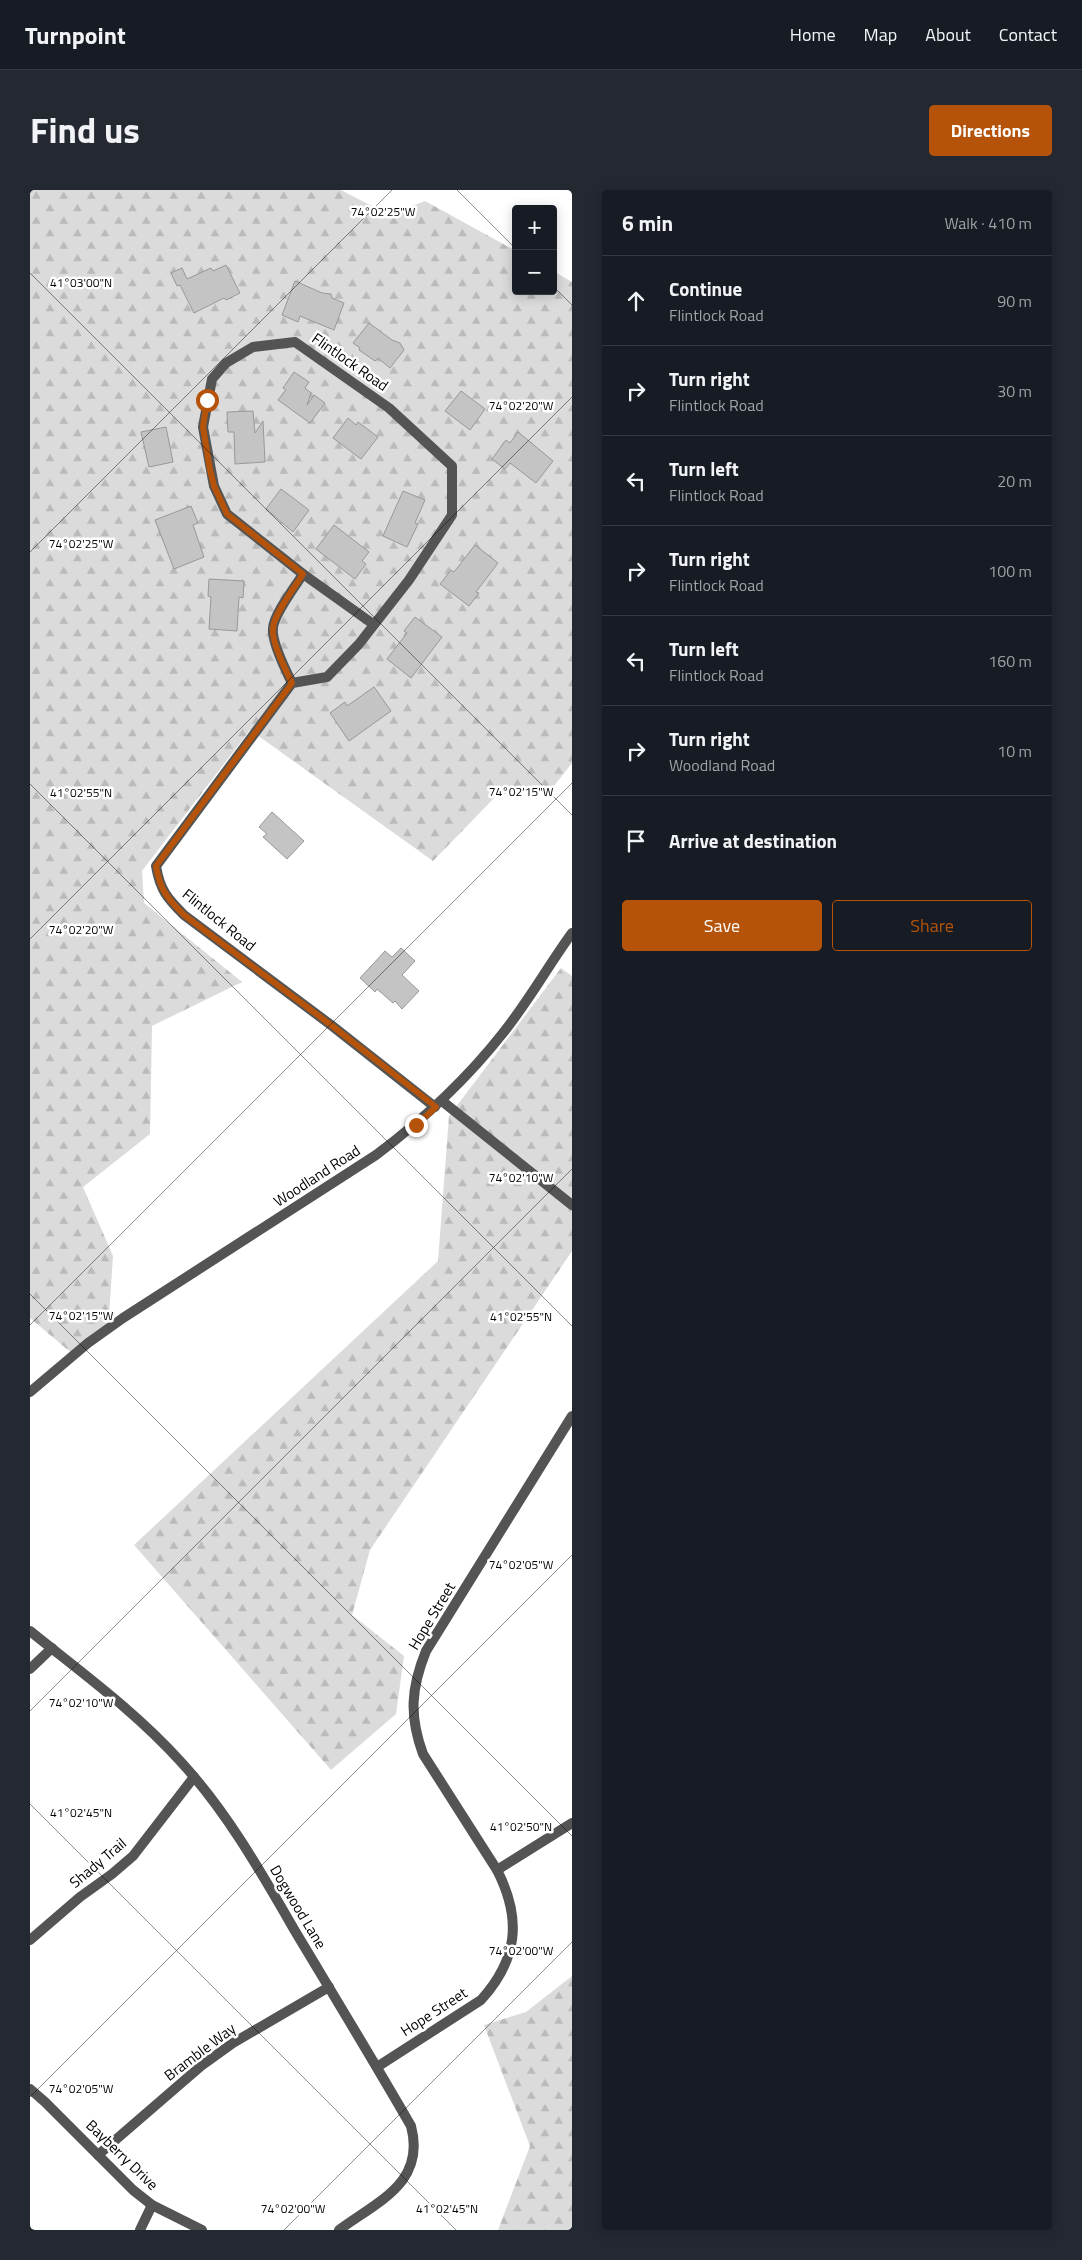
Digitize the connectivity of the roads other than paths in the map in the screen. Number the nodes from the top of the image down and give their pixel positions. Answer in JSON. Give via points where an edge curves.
{"nodes":[{"id":1,"x":303,"y":574,"type":"junction"},
{"id":2,"x":373,"y":624,"type":"junction"},
{"id":3,"x":292,"y":683,"type":"junction"},
{"id":4,"x":572,"y":933,"type":"edge"},
{"id":5,"x":439,"y":1104,"type":"junction"},
{"id":6,"x":572,"y":1206,"type":"edge"},
{"id":7,"x":30,"y":1392,"type":"edge"},
{"id":8,"x":572,"y":1416,"type":"edge"},
{"id":9,"x":30,"y":1631,"type":"edge"},
{"id":10,"x":52,"y":1648,"type":"junction"},
{"id":11,"x":30,"y":1669,"type":"edge"},
{"id":12,"x":194,"y":1777,"type":"junction"},
{"id":13,"x":572,"y":1823,"type":"edge"},
{"id":14,"x":497,"y":1870,"type":"junction"},
{"id":15,"x":30,"y":1940,"type":"edge"},
{"id":16,"x":329,"y":1987,"type":"junction"},
{"id":17,"x":377,"y":2067,"type":"junction"},
{"id":18,"x":30,"y":2088,"type":"edge"},
{"id":19,"x":98,"y":2155,"type":"junction"},
{"id":20,"x":152,"y":2205,"type":"junction"},
{"id":21,"x":140,"y":2230,"type":"edge"},
{"id":22,"x":202,"y":2230,"type":"edge"},
{"id":23,"x":339,"y":2230,"type":"edge"}],
"edges":[{"from":1,"to":2,"type":"street","name":"Flintlock Road"},
{"from":1,"to":2,"type":"street","name":"Flintlock Road","via":[[227,514],[214,486],[203,427],[212,379],[226,363],[252,348],[295,342],[390,408],[452,466],[452,515],[409,580]]},
{"from":1,"to":3,"type":"street","via":[[283,604],[273,628],[279,655]]},
{"from":2,"to":3,"type":"street","name":"Flintlock Road","via":[[359,644],[326,677]]},
{"from":3,"to":5,"type":"street","name":"Flintlock Road","via":[[156,866],[159,881],[166,896],[184,915]]},
{"from":4,"to":5,"type":"street","name":"Woodland Road","via":[[504,1032]]},
{"from":5,"to":6,"type":"street","name":"Flintlock Road"},
{"from":5,"to":7,"type":"street","name":"Woodland Road","via":[[376,1155],[88,1343]]},
{"from":8,"to":14,"type":"street","name":"Hope Street","via":[[426,1651],[417,1673],[413,1715],[422,1754]]},
{"from":9,"to":10,"type":"street","name":"Dogwood Lane"},
{"from":10,"to":11,"type":"street"},
{"from":10,"to":12,"type":"street","name":"Dogwood Lane","via":[[142,1722]]},
{"from":12,"to":15,"type":"street","name":"Shady Trail","via":[[133,1856]]},
{"from":12,"to":16,"type":"street","name":"Dogwood Lane","via":[[232,1828]]},
{"from":13,"to":14,"type":"street"},
{"from":14,"to":17,"type":"street","name":"Hope Street","via":[[510,1899],[514,1929],[511,1950],[494,1986],[469,2009]]},
{"from":16,"to":17,"type":"street","name":"Dogwood Lane"},
{"from":16,"to":19,"type":"street","name":"Bramble Way","via":[[225,2049]]},
{"from":17,"to":23,"type":"street","name":"Dogwood Lane","via":[[411,2126],[415,2153],[408,2174],[394,2190]]},
{"from":18,"to":19,"type":"street","name":"Bayberry Drive"},
{"from":19,"to":20,"type":"street","name":"Bayberry Drive"},
{"from":20,"to":21,"type":"street"},
{"from":20,"to":22,"type":"street","name":"Bayberry Drive"}]}
